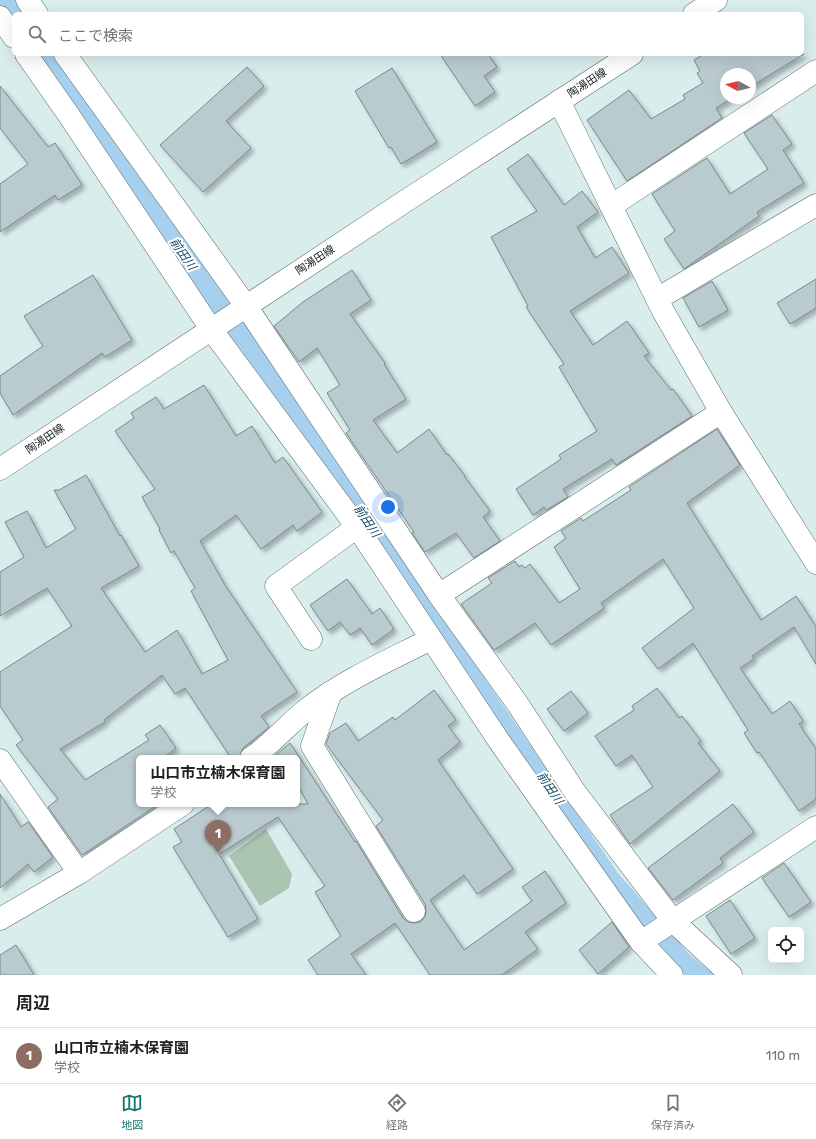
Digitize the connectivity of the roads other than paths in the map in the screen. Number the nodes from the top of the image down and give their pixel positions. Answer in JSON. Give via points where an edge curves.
{"nodes":[{"id":1,"x":27,"y":0,"type":"edge"},
{"id":2,"x":716,"y":0,"type":"edge"},
{"id":3,"x":36,"y":12,"type":"edge"},
{"id":4,"x":697,"y":12,"type":"edge"},
{"id":5,"x":0,"y":17,"type":"edge"},
{"id":6,"x":12,"y":34,"type":"edge"},
{"id":7,"x":27,"y":56,"type":"edge"},
{"id":8,"x":66,"y":56,"type":"edge"},
{"id":9,"x":629,"y":56,"type":"edge"},
{"id":10,"x":816,"y":71,"type":"edge"},
{"id":11,"x":559,"y":101,"type":"junction"},
{"id":12,"x":816,"y":205,"type":"edge"},
{"id":13,"x":611,"y":206,"type":"junction"},
{"id":14,"x":657,"y":298,"type":"junction"},
{"id":15,"x":246,"y":306,"type":"junction"},
{"id":16,"x":211,"y":329,"type":"junction"},
{"id":17,"x":721,"y":412,"type":"junction"},
{"id":18,"x":0,"y":469,"type":"edge"},
{"id":19,"x":357,"y":527,"type":"junction"},
{"id":20,"x":816,"y":563,"type":"edge"},
{"id":21,"x":439,"y":595,"type":"junction"},
{"id":22,"x":311,"y":639,"type":"dead end"},
{"id":23,"x":431,"y":640,"type":"junction"},
{"id":24,"x":331,"y":692,"type":"junction"},
{"id":25,"x":256,"y":755,"type":"edge"},
{"id":26,"x":0,"y":760,"type":"edge"},
{"id":27,"x":178,"y":807,"type":"edge"},
{"id":28,"x":816,"y":827,"type":"edge"},
{"id":29,"x":79,"y":873,"type":"junction"},
{"id":30,"x":414,"y":911,"type":"dead end"},
{"id":31,"x":0,"y":919,"type":"edge"},
{"id":32,"x":672,"y":922,"type":"junction"},
{"id":33,"x":642,"y":941,"type":"junction"},
{"id":34,"x":672,"y":975,"type":"edge"},
{"id":35,"x":731,"y":975,"type":"edge"}],
"edges":[{"from":1,"to":3,"type":"street"},
{"from":2,"to":4,"type":"street"},
{"from":5,"to":6,"type":"street"},
{"from":7,"to":16,"type":"street","via":[[73,120]]},
{"from":8,"to":15,"type":"street"},
{"from":9,"to":11,"type":"street","name":"陶湯田線"},
{"from":10,"to":13,"type":"street"},
{"from":11,"to":13,"type":"street"},
{"from":11,"to":15,"type":"street","name":"陶湯田線"},
{"from":12,"to":14,"type":"street"},
{"from":13,"to":14,"type":"street"},
{"from":14,"to":17,"type":"street"},
{"from":15,"to":16,"type":"street","name":"陶湯田線"},
{"from":15,"to":21,"type":"street"},
{"from":16,"to":18,"type":"street","name":"陶湯田線"},
{"from":16,"to":19,"type":"street"},
{"from":17,"to":20,"type":"street"},
{"from":17,"to":21,"type":"street"},
{"from":19,"to":22,"type":"street","via":[[276,586]]},
{"from":19,"to":23,"type":"street"},
{"from":21,"to":32,"type":"street","via":[[517,703],[575,792]]},
{"from":23,"to":24,"type":"street","via":[[363,673]]},
{"from":23,"to":33,"type":"street"},
{"from":24,"to":25,"type":"street","via":[[305,711]]},
{"from":24,"to":30,"type":"street","via":[[312,746]]},
{"from":26,"to":29,"type":"street"},
{"from":27,"to":29,"type":"street"},
{"from":28,"to":32,"type":"street"},
{"from":29,"to":31,"type":"street"},
{"from":32,"to":33,"type":"street"},
{"from":32,"to":35,"type":"street"},
{"from":33,"to":34,"type":"street"}]}
